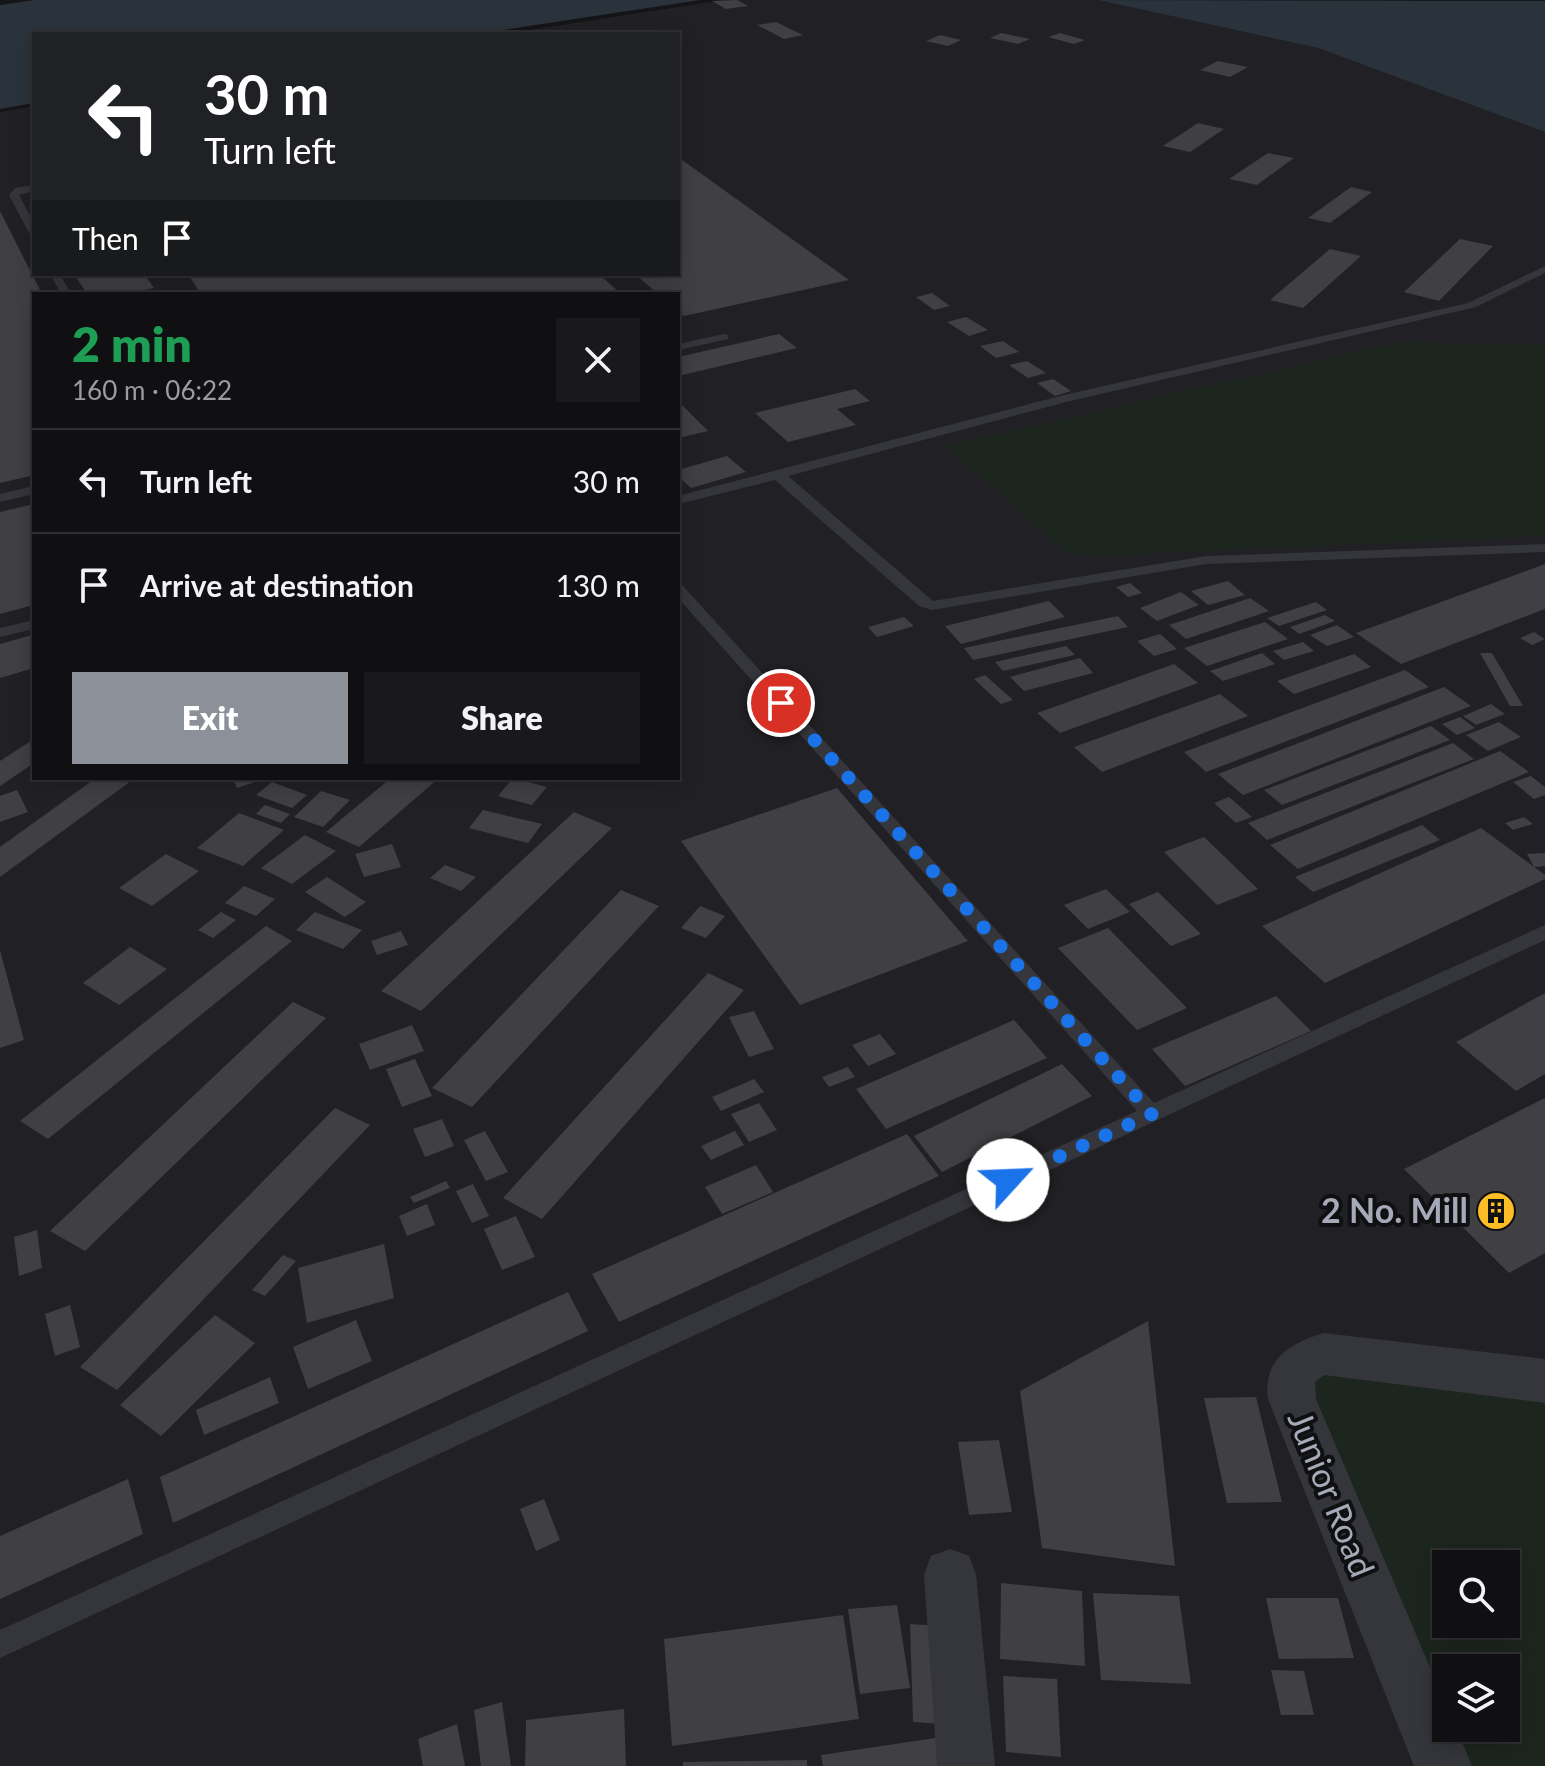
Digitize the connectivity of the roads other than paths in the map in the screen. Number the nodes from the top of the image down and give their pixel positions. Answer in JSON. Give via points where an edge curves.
{"nodes":[{"id":1,"x":32,"y":188,"type":"edge"},
{"id":2,"x":32,"y":229,"type":"edge"},
{"id":3,"x":1545,"y":269,"type":"edge"},
{"id":4,"x":724,"y":337,"type":"dead end"},
{"id":5,"x":680,"y":347,"type":"edge"},
{"id":6,"x":778,"y":475,"type":"junction"},
{"id":7,"x":32,"y":490,"type":"edge"},
{"id":8,"x":0,"y":498,"type":"edge"},
{"id":9,"x":680,"y":500,"type":"edge"},
{"id":10,"x":1545,"y":548,"type":"edge"},
{"id":11,"x":680,"y":591,"type":"edge"},
{"id":12,"x":32,"y":625,"type":"edge"},
{"id":13,"x":0,"y":633,"type":"edge"},
{"id":14,"x":1545,"y":932,"type":"edge"},
{"id":15,"x":1152,"y":1114,"type":"junction"},
{"id":16,"x":1545,"y":1381,"type":"edge"},
{"id":17,"x":950,"y":1575,"type":"dead end"},
{"id":18,"x":0,"y":1644,"type":"edge"},
{"id":19,"x":966,"y":1766,"type":"edge"},
{"id":20,"x":1443,"y":1766,"type":"edge"}],
"edges":[{"from":1,"to":2,"type":"lane","via":[[14,195]]},
{"from":3,"to":6,"type":"lane","via":[[1472,305],[1064,399]]},
{"from":4,"to":5,"type":"lane"},
{"from":6,"to":9,"type":"lane"},
{"from":6,"to":10,"type":"lane","via":[[932,606],[1206,560]]},
{"from":7,"to":8,"type":"lane"},
{"from":11,"to":15,"type":"lane"},
{"from":12,"to":13,"type":"lane"},
{"from":14,"to":15,"type":"lane"},
{"from":15,"to":18,"type":"lane"},
{"from":16,"to":20,"type":"street","name":"Junior Road","via":[[1324,1354],[1306,1359],[1289,1382]]},
{"from":17,"to":19,"type":"street"}]}
